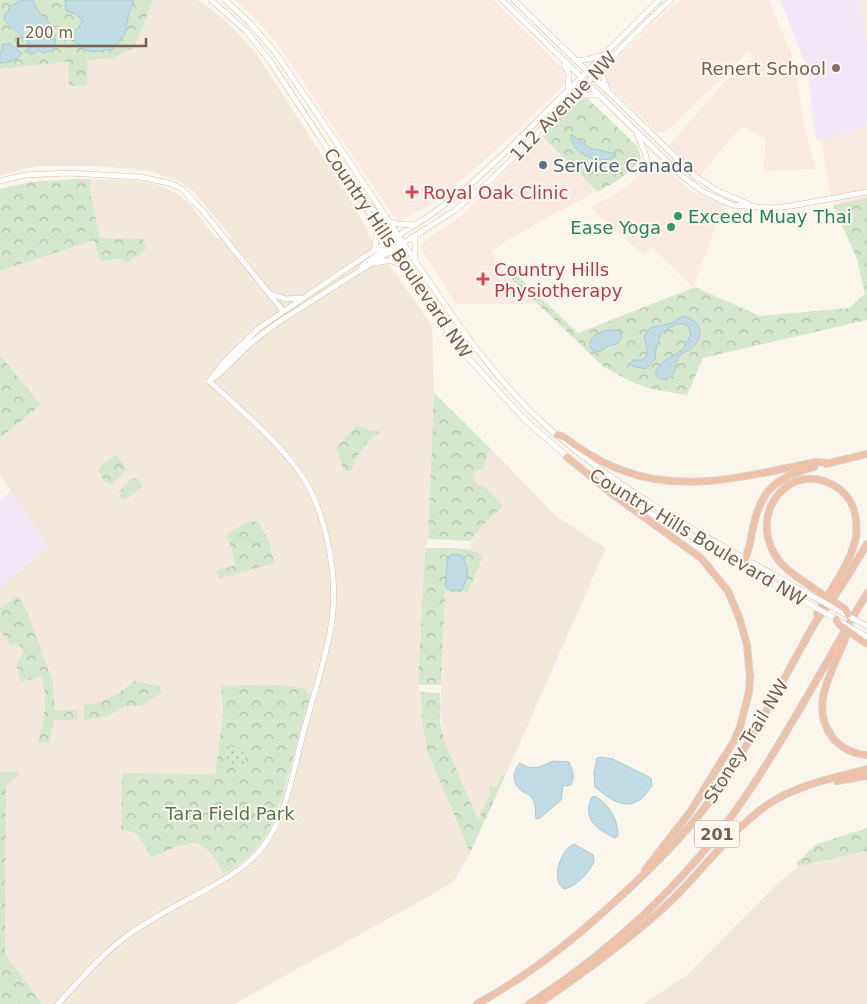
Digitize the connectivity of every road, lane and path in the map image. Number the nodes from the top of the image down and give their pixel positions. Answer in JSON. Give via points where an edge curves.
{"nodes":[{"id":1,"x":211,"y":0,"type":"edge"},
{"id":2,"x":225,"y":0,"type":"edge"},
{"id":3,"x":502,"y":0,"type":"edge"},
{"id":4,"x":514,"y":0,"type":"edge"},
{"id":5,"x":659,"y":0,"type":"edge"},
{"id":6,"x":671,"y":0,"type":"edge"},
{"id":7,"x":601,"y":56,"type":"junction"},
{"id":8,"x":575,"y":60,"type":"junction"},
{"id":9,"x":564,"y":62,"type":"junction"},
{"id":10,"x":603,"y":66,"type":"junction"},
{"id":11,"x":586,"y":71,"type":"junction"},
{"id":12,"x":580,"y":77,"type":"junction"},
{"id":13,"x":592,"y":77,"type":"junction"},
{"id":14,"x":586,"y":83,"type":"junction"},
{"id":15,"x":568,"y":88,"type":"junction"},
{"id":16,"x":608,"y":92,"type":"junction"},
{"id":17,"x":598,"y":95,"type":"junction"},
{"id":18,"x":569,"y":100,"type":"junction"},
{"id":19,"x":636,"y":131,"type":"junction"},
{"id":20,"x":647,"y":162,"type":"dead end"},
{"id":21,"x":0,"y":180,"type":"edge"},
{"id":22,"x":867,"y":192,"type":"edge"},
{"id":23,"x":363,"y":202,"type":"junction"},
{"id":24,"x":750,"y":206,"type":"junction"},
{"id":25,"x":390,"y":222,"type":"junction"},
{"id":26,"x":416,"y":224,"type":"junction"},
{"id":27,"x":377,"y":225,"type":"junction"},
{"id":28,"x":415,"y":237,"type":"junction"},
{"id":29,"x":397,"y":238,"type":"junction"},
{"id":30,"x":404,"y":244,"type":"junction"},
{"id":31,"x":391,"y":246,"type":"junction"},
{"id":32,"x":375,"y":250,"type":"junction"},
{"id":33,"x":415,"y":261,"type":"junction"},
{"id":34,"x":404,"y":266,"type":"junction"},
{"id":35,"x":367,"y":267,"type":"junction"},
{"id":36,"x":360,"y":272,"type":"junction"},
{"id":37,"x":267,"y":292,"type":"junction"},
{"id":38,"x":302,"y":298,"type":"junction"},
{"id":39,"x":283,"y":311,"type":"junction"},
{"id":40,"x":209,"y":382,"type":"junction"},
{"id":41,"x":557,"y":435,"type":"junction"},
{"id":42,"x":867,"y":454,"type":"edge"},
{"id":43,"x":567,"y":457,"type":"junction"},
{"id":44,"x":828,"y":463,"type":"junction"},
{"id":45,"x":867,"y":544,"type":"edge"},
{"id":46,"x":746,"y":558,"type":"junction"},
{"id":47,"x":748,"y":569,"type":"junction"},
{"id":48,"x":812,"y":591,"type":"junction"},
{"id":49,"x":867,"y":593,"type":"edge"},
{"id":50,"x":849,"y":618,"type":"junction"},
{"id":51,"x":836,"y":620,"type":"junction"},
{"id":52,"x":816,"y":622,"type":"junction"},
{"id":53,"x":867,"y":626,"type":"edge"},
{"id":54,"x":867,"y":637,"type":"edge"},
{"id":55,"x":867,"y":644,"type":"edge"},
{"id":56,"x":867,"y":755,"type":"edge"},
{"id":57,"x":867,"y":769,"type":"edge"},
{"id":58,"x":867,"y":776,"type":"edge"},
{"id":59,"x":821,"y":783,"type":"junction"},
{"id":60,"x":640,"y":878,"type":"junction"},
{"id":61,"x":58,"y":1004,"type":"edge"},
{"id":62,"x":477,"y":1004,"type":"edge"},
{"id":63,"x":530,"y":1004,"type":"edge"}],
"edges":[{"from":1,"to":23,"type":"street","name":"Country Hills Boulevard NW","via":[[246,31],[270,61]]},
{"from":2,"to":25,"type":"street","name":"Country Hills Boulevard NW","via":[[274,51]]},
{"from":3,"to":9,"type":"street"},
{"from":4,"to":8,"type":"street"},
{"from":5,"to":7,"type":"street","name":"112 Avenue NW"},
{"from":6,"to":10,"type":"street","name":"112 Avenue NW"},
{"from":7,"to":8,"type":"street"},
{"from":7,"to":11,"type":"street","name":"112 Avenue NW"},
{"from":8,"to":11,"type":"street"},
{"from":9,"to":12,"type":"street"},
{"from":9,"to":15,"type":"street","via":[[569,74]]},
{"from":10,"to":13,"type":"street","name":"112 Avenue NW"},
{"from":10,"to":16,"type":"street","via":[[602,75]]},
{"from":11,"to":12,"type":"street","name":"112 Avenue NW"},
{"from":11,"to":13,"type":"street"},
{"from":12,"to":14,"type":"street"},
{"from":12,"to":15,"type":"street","name":"112 Avenue NW"},
{"from":13,"to":14,"type":"street","name":"112 Avenue NW"},
{"from":13,"to":16,"type":"street"},
{"from":14,"to":17,"type":"street"},
{"from":14,"to":18,"type":"street","name":"112 Avenue NW"},
{"from":15,"to":26,"type":"street","name":"112 Avenue NW","via":[[475,180],[443,207]]},
{"from":16,"to":24,"type":"street","via":[[696,177]]},
{"from":17,"to":18,"type":"street","via":[[582,95]]},
{"from":17,"to":19,"type":"street"},
{"from":18,"to":28,"type":"street","name":"112 Avenue NW","via":[[477,192]]},
{"from":19,"to":20,"type":"street"},
{"from":19,"to":24,"type":"street","via":[[698,188],[732,205]]},
{"from":21,"to":37,"type":"street","via":[[68,173],[140,177],[170,183],[192,198]]},
{"from":22,"to":24,"type":"street","via":[[791,206]]},
{"from":23,"to":27,"type":"street","name":"Country Hills Boulevard NW"},
{"from":23,"to":29,"type":"street","via":[[372,207]]},
{"from":25,"to":26,"type":"street"},
{"from":25,"to":29,"type":"street","name":"Country Hills Boulevard NW"},
{"from":26,"to":29,"type":"street","name":"112 Avenue NW"},
{"from":27,"to":31,"type":"street","name":"Country Hills Boulevard NW"},
{"from":27,"to":32,"type":"street"},
{"from":28,"to":30,"type":"street","name":"112 Avenue NW"},
{"from":28,"to":33,"type":"street"},
{"from":29,"to":30,"type":"street","name":"Country Hills Boulevard NW"},
{"from":29,"to":31,"type":"street","name":"112 Avenue NW"},
{"from":30,"to":31,"type":"street","name":"112 Avenue NW"},
{"from":30,"to":33,"type":"street","name":"Country Hills Boulevard NW"},
{"from":31,"to":32,"type":"street"},
{"from":31,"to":34,"type":"street","name":"Country Hills Boulevard NW"},
{"from":31,"to":35,"type":"street"},
{"from":31,"to":36,"type":"street","via":[[364,264]]},
{"from":32,"to":38,"type":"street"},
{"from":33,"to":41,"type":"street","name":"Country Hills Boulevard NW","via":[[480,355]]},
{"from":34,"to":35,"type":"street","via":[[385,260]]},
{"from":34,"to":43,"type":"street","name":"Country Hills Boulevard NW","via":[[461,350],[519,414]]},
{"from":35,"to":36,"type":"street"},
{"from":36,"to":40,"type":"street","via":[[272,326]]},
{"from":37,"to":38,"type":"street","via":[[286,300]]},
{"from":37,"to":39,"type":"street"},
{"from":38,"to":39,"type":"street"},
{"from":39,"to":40,"type":"street","via":[[243,341],[222,362]]},
{"from":40,"to":61,"type":"street","via":[[280,449],[312,495],[332,562],[332,619],[326,649],[287,796],[269,839],[246,865],[128,935]]},
{"from":41,"to":44,"type":"highway","via":[[610,466],[666,481],[707,482],[816,462]]},
{"from":41,"to":46,"type":"street","name":"Country Hills Boulevard NW","via":[[623,485]]},
{"from":42,"to":44,"type":"highway"},
{"from":43,"to":47,"type":"street","name":"Country Hills Boulevard NW","via":[[620,495]]},
{"from":43,"to":60,"type":"highway","via":[[701,558],[728,591],[747,644],[749,692],[734,741],[690,812]]},
{"from":44,"to":46,"type":"highway","via":[[790,474],[765,495],[757,510]]},
{"from":45,"to":52,"type":"highway","name":"Stoney Trail NW","number":"201"},
{"from":46,"to":47,"type":"highway"},
{"from":46,"to":48,"type":"street","name":"Country Hills Boulevard NW"},
{"from":47,"to":51,"type":"street","name":"Country Hills Boulevard NW","bridge":true},
{"from":48,"to":50,"type":"highway","bridge":true,"via":[[845,609]]},
{"from":48,"to":52,"type":"highway","via":[[780,562],[769,543],[766,528],[769,508],[775,498],[791,485],[807,479],[828,482],[842,491],[856,516],[856,538]]},
{"from":49,"to":50,"type":"highway","name":"Stoney Trail NW","number":"201"},
{"from":50,"to":53,"type":"street","bridge":true},
{"from":50,"to":56,"type":"highway","via":[[845,640],[825,689],[822,711],[827,729],[836,742]]},
{"from":50,"to":63,"type":"highway","name":"Stoney Trail NW","number":"201","via":[[756,780],[709,845],[679,879],[600,954]]},
{"from":51,"to":54,"type":"street","name":"Country Hills Boulevard NW","bridge":true},
{"from":51,"to":55,"type":"highway","bridge":true},
{"from":52,"to":60,"type":"highway","name":"Stoney Trail NW","number":"201","via":[[729,773],[687,831]]},
{"from":57,"to":59,"type":"highway"},
{"from":58,"to":59,"type":"highway"},
{"from":59,"to":63,"type":"highway","via":[[792,792],[768,805],[726,842],[673,898],[600,962],[544,1000]]},
{"from":60,"to":62,"type":"highway","name":"Stoney Trail NW","number":"201","via":[[574,938]]}]}
